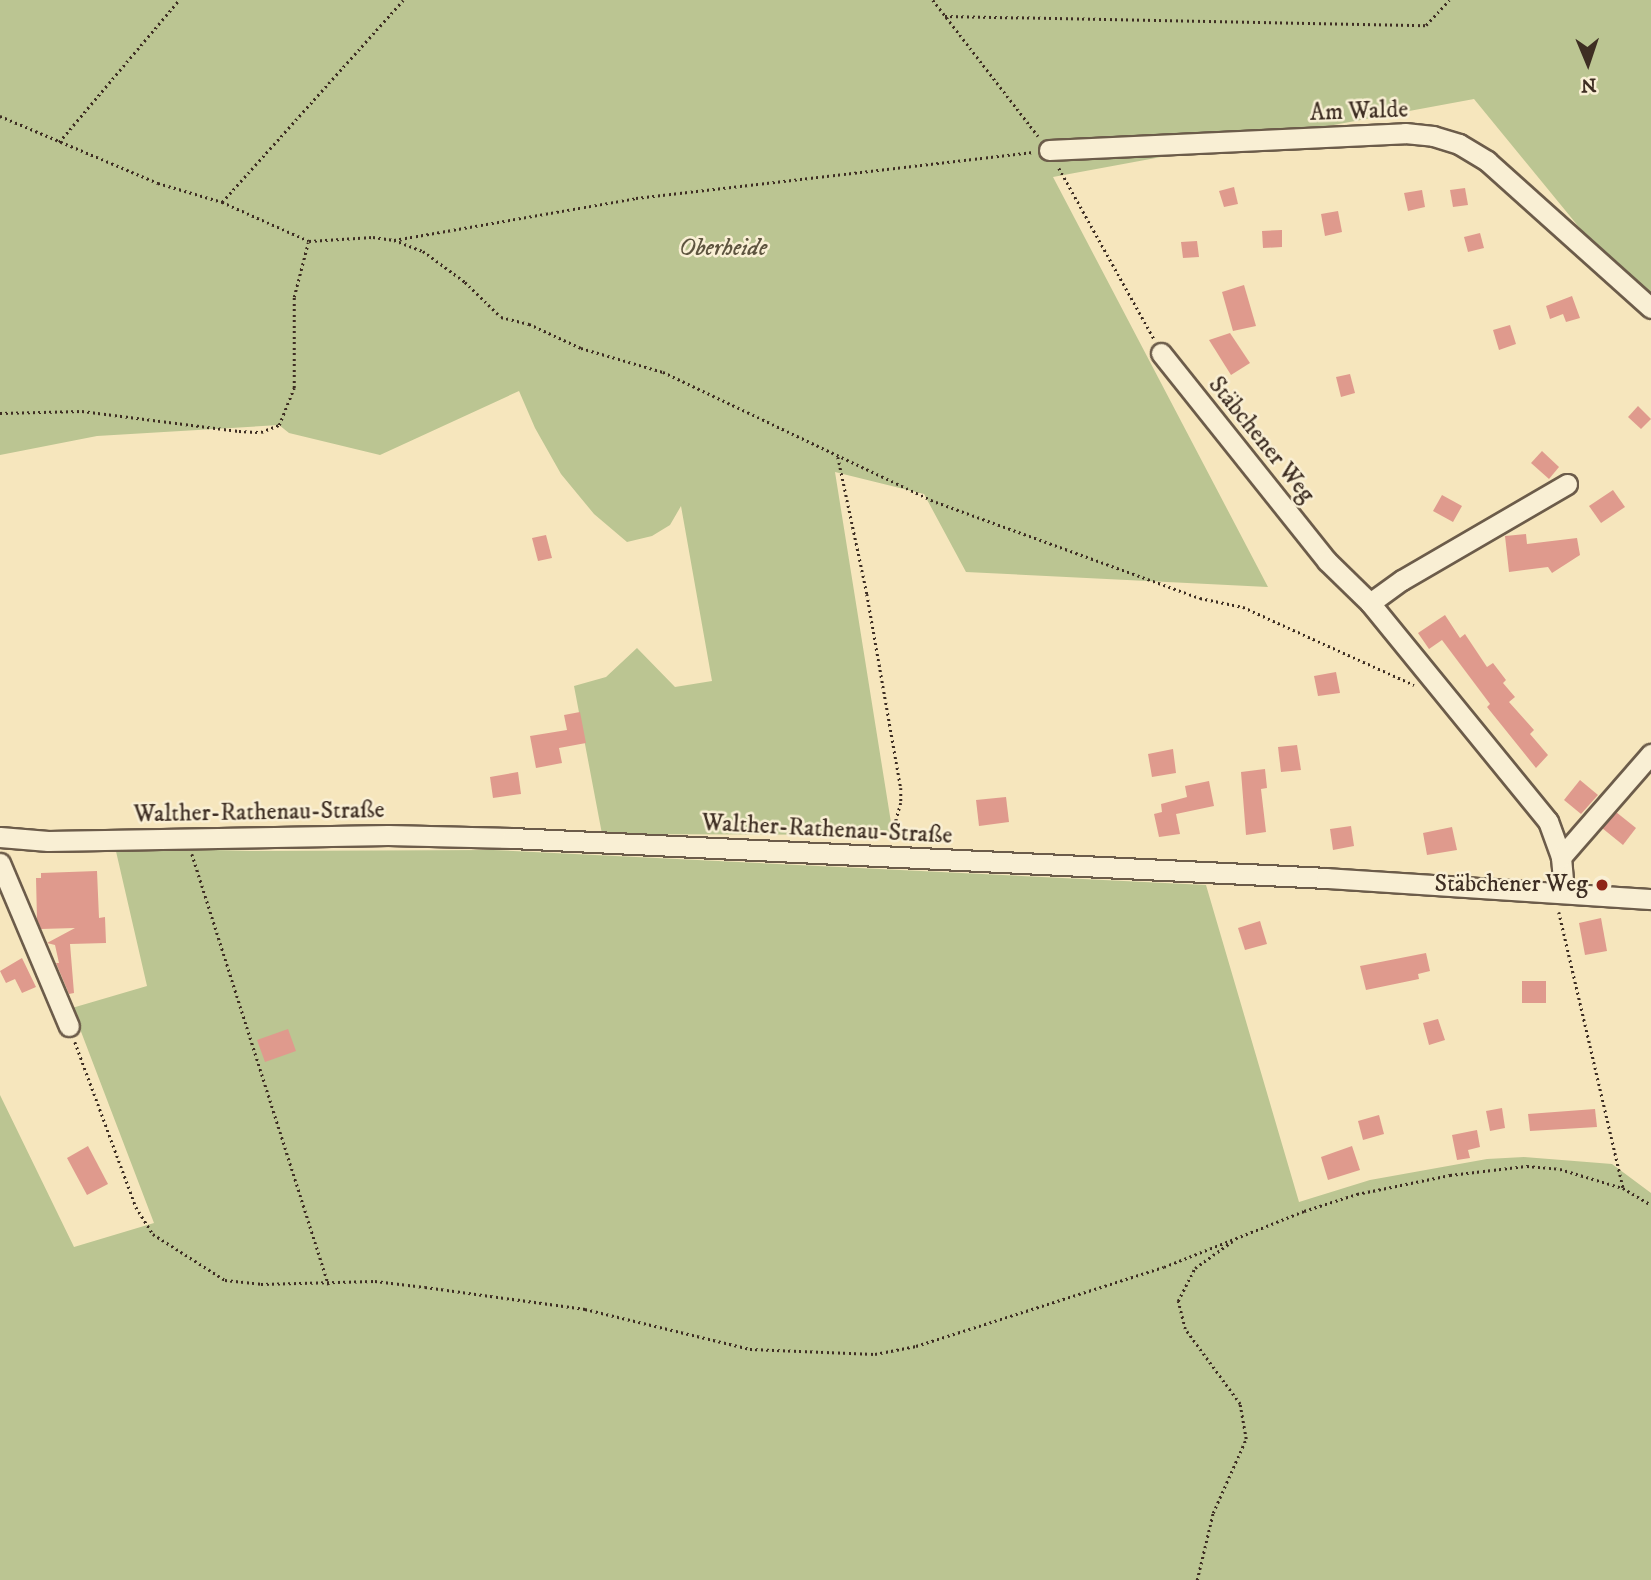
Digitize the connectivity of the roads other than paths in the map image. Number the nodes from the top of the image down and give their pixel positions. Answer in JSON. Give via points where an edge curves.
{"nodes":[{"id":1,"x":1049,"y":150,"type":"road end"},
{"id":2,"x":1651,"y":308,"type":"edge"},
{"id":3,"x":1161,"y":354,"type":"road end"},
{"id":4,"x":1567,"y":484,"type":"dead end"},
{"id":5,"x":1370,"y":604,"type":"junction"},
{"id":6,"x":1651,"y":754,"type":"edge"},
{"id":7,"x":0,"y":837,"type":"edge"},
{"id":8,"x":1561,"y":857,"type":"junction"},
{"id":9,"x":0,"y":863,"type":"edge"},
{"id":10,"x":1560,"y":891,"type":"junction"},
{"id":11,"x":1651,"y":899,"type":"edge"},
{"id":12,"x":69,"y":1026,"type":"road end"}],
"edges":[{"from":1,"to":2,"type":"street","name":"Am Walde","via":[[1405,133],[1433,136],[1460,144],[1487,161]]},
{"from":3,"to":5,"type":"street","name":"Stäbchener Weg","via":[[1327,561]]},
{"from":4,"to":5,"type":"street","via":[[1402,580]]},
{"from":5,"to":8,"type":"street","name":"Stäbchener Weg","via":[[1548,821]]},
{"from":6,"to":8,"type":"street"},
{"from":7,"to":10,"type":"street","name":"Walther-Rathenau-Straße","via":[[48,841],[388,835],[512,838]]},
{"from":8,"to":10,"type":"street","name":"Stäbchener Weg"},
{"from":9,"to":12,"type":"street"},
{"from":10,"to":11,"type":"street","name":"Walther-Rathenau-Straße"}]}
